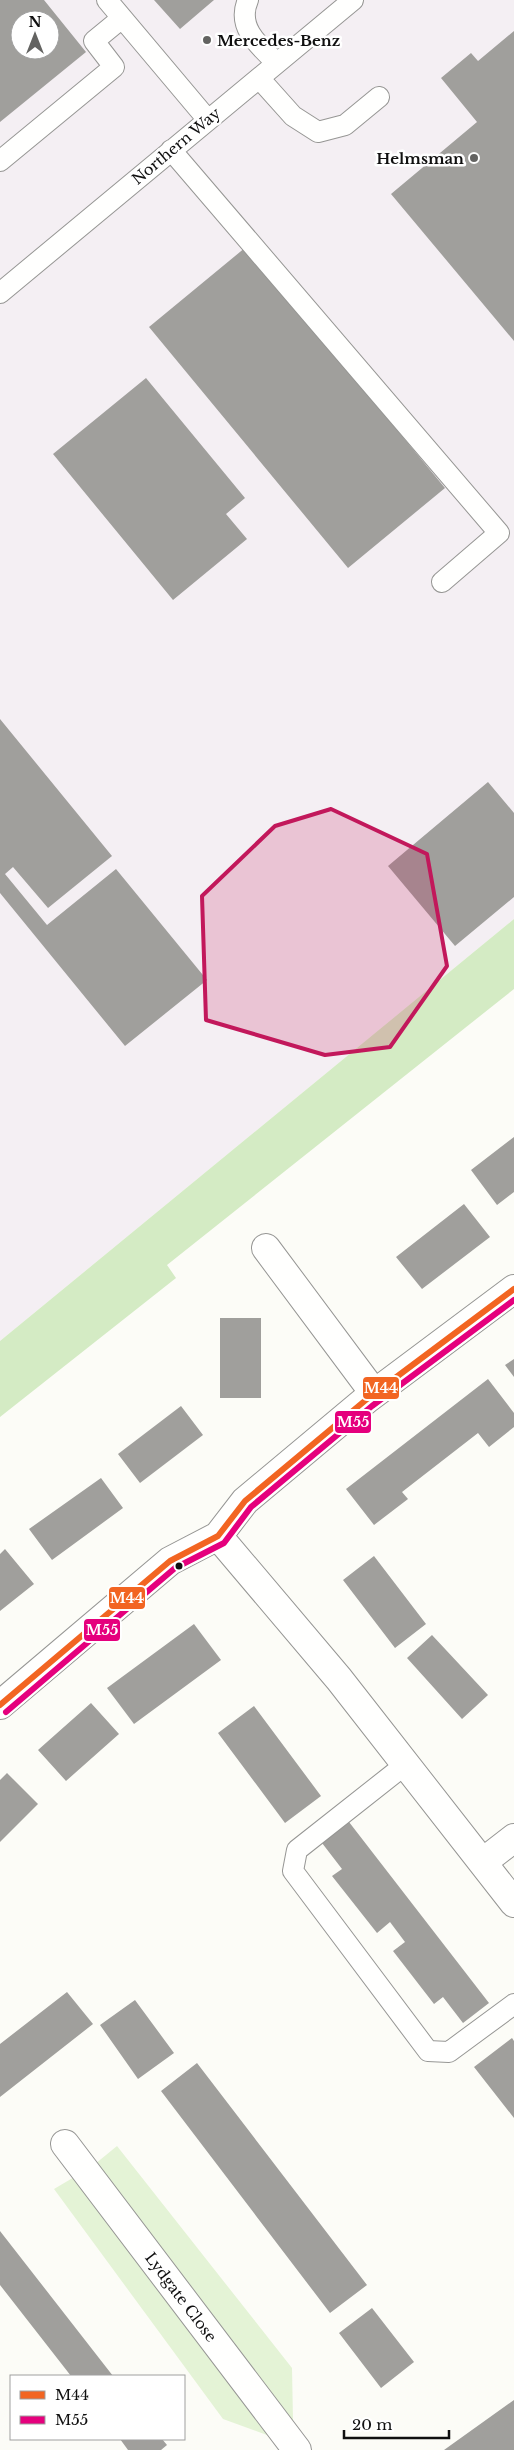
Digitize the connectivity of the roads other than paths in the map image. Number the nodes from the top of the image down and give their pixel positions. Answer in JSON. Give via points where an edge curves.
{"nodes":[{"id":1,"x":107,"y":0,"type":"edge"},
{"id":2,"x":248,"y":0,"type":"edge"},
{"id":3,"x":353,"y":0,"type":"edge"},
{"id":4,"x":122,"y":18,"type":"junction"},
{"id":5,"x":277,"y":63,"type":"junction"},
{"id":6,"x":258,"y":78,"type":"junction"},
{"id":7,"x":380,"y":96,"type":"dead end"},
{"id":8,"x":208,"y":120,"type":"junction"},
{"id":9,"x":171,"y":150,"type":"junction"},
{"id":10,"x":0,"y":161,"type":"edge"},
{"id":11,"x":0,"y":292,"type":"edge"},
{"id":12,"x":442,"y":582,"type":"dead end"},
{"id":13,"x":266,"y":1248,"type":"dead end"},
{"id":14,"x":514,"y":1289,"type":"edge"},
{"id":15,"x":374,"y":1393,"type":"junction"},
{"id":16,"x":218,"y":1536,"type":"junction"},
{"id":17,"x":0,"y":1705,"type":"edge"},
{"id":18,"x":406,"y":1764,"type":"junction"},
{"id":19,"x":514,"y":1838,"type":"edge"},
{"id":20,"x":483,"y":1862,"type":"junction"},
{"id":21,"x":514,"y":1903,"type":"edge"},
{"id":22,"x":514,"y":2004,"type":"edge"},
{"id":23,"x":65,"y":2144,"type":"dead end"},
{"id":24,"x":297,"y":2450,"type":"edge"}],
"edges":[{"from":1,"to":4,"type":"lane"},
{"from":2,"to":5,"type":"lane","via":[[245,26]]},
{"from":3,"to":5,"type":"lane","name":"Northern Way"},
{"from":4,"to":8,"type":"lane"},
{"from":4,"to":10,"type":"lane","via":[[94,40],[114,67]]},
{"from":5,"to":6,"type":"lane","name":"Northern Way"},
{"from":6,"to":7,"type":"lane","via":[[293,116],[318,132],[345,125]]},
{"from":6,"to":8,"type":"lane","name":"Northern Way"},
{"from":8,"to":9,"type":"lane","name":"Northern Way"},
{"from":9,"to":11,"type":"lane","name":"Northern Way"},
{"from":9,"to":12,"type":"lane","via":[[499,533]]},
{"from":13,"to":15,"type":"street"},
{"from":14,"to":15,"type":"street"},
{"from":15,"to":16,"type":"street","via":[[245,1501]]},
{"from":16,"to":17,"type":"street","via":[[170,1561]]},
{"from":16,"to":18,"type":"street"},
{"from":18,"to":20,"type":"street"},
{"from":18,"to":22,"type":"lane","via":[[297,1850],[293,1872],[428,2050],[449,2052]]},
{"from":19,"to":20,"type":"street"},
{"from":20,"to":21,"type":"street"},
{"from":23,"to":24,"type":"street","name":"Lydgate Close"}]}
